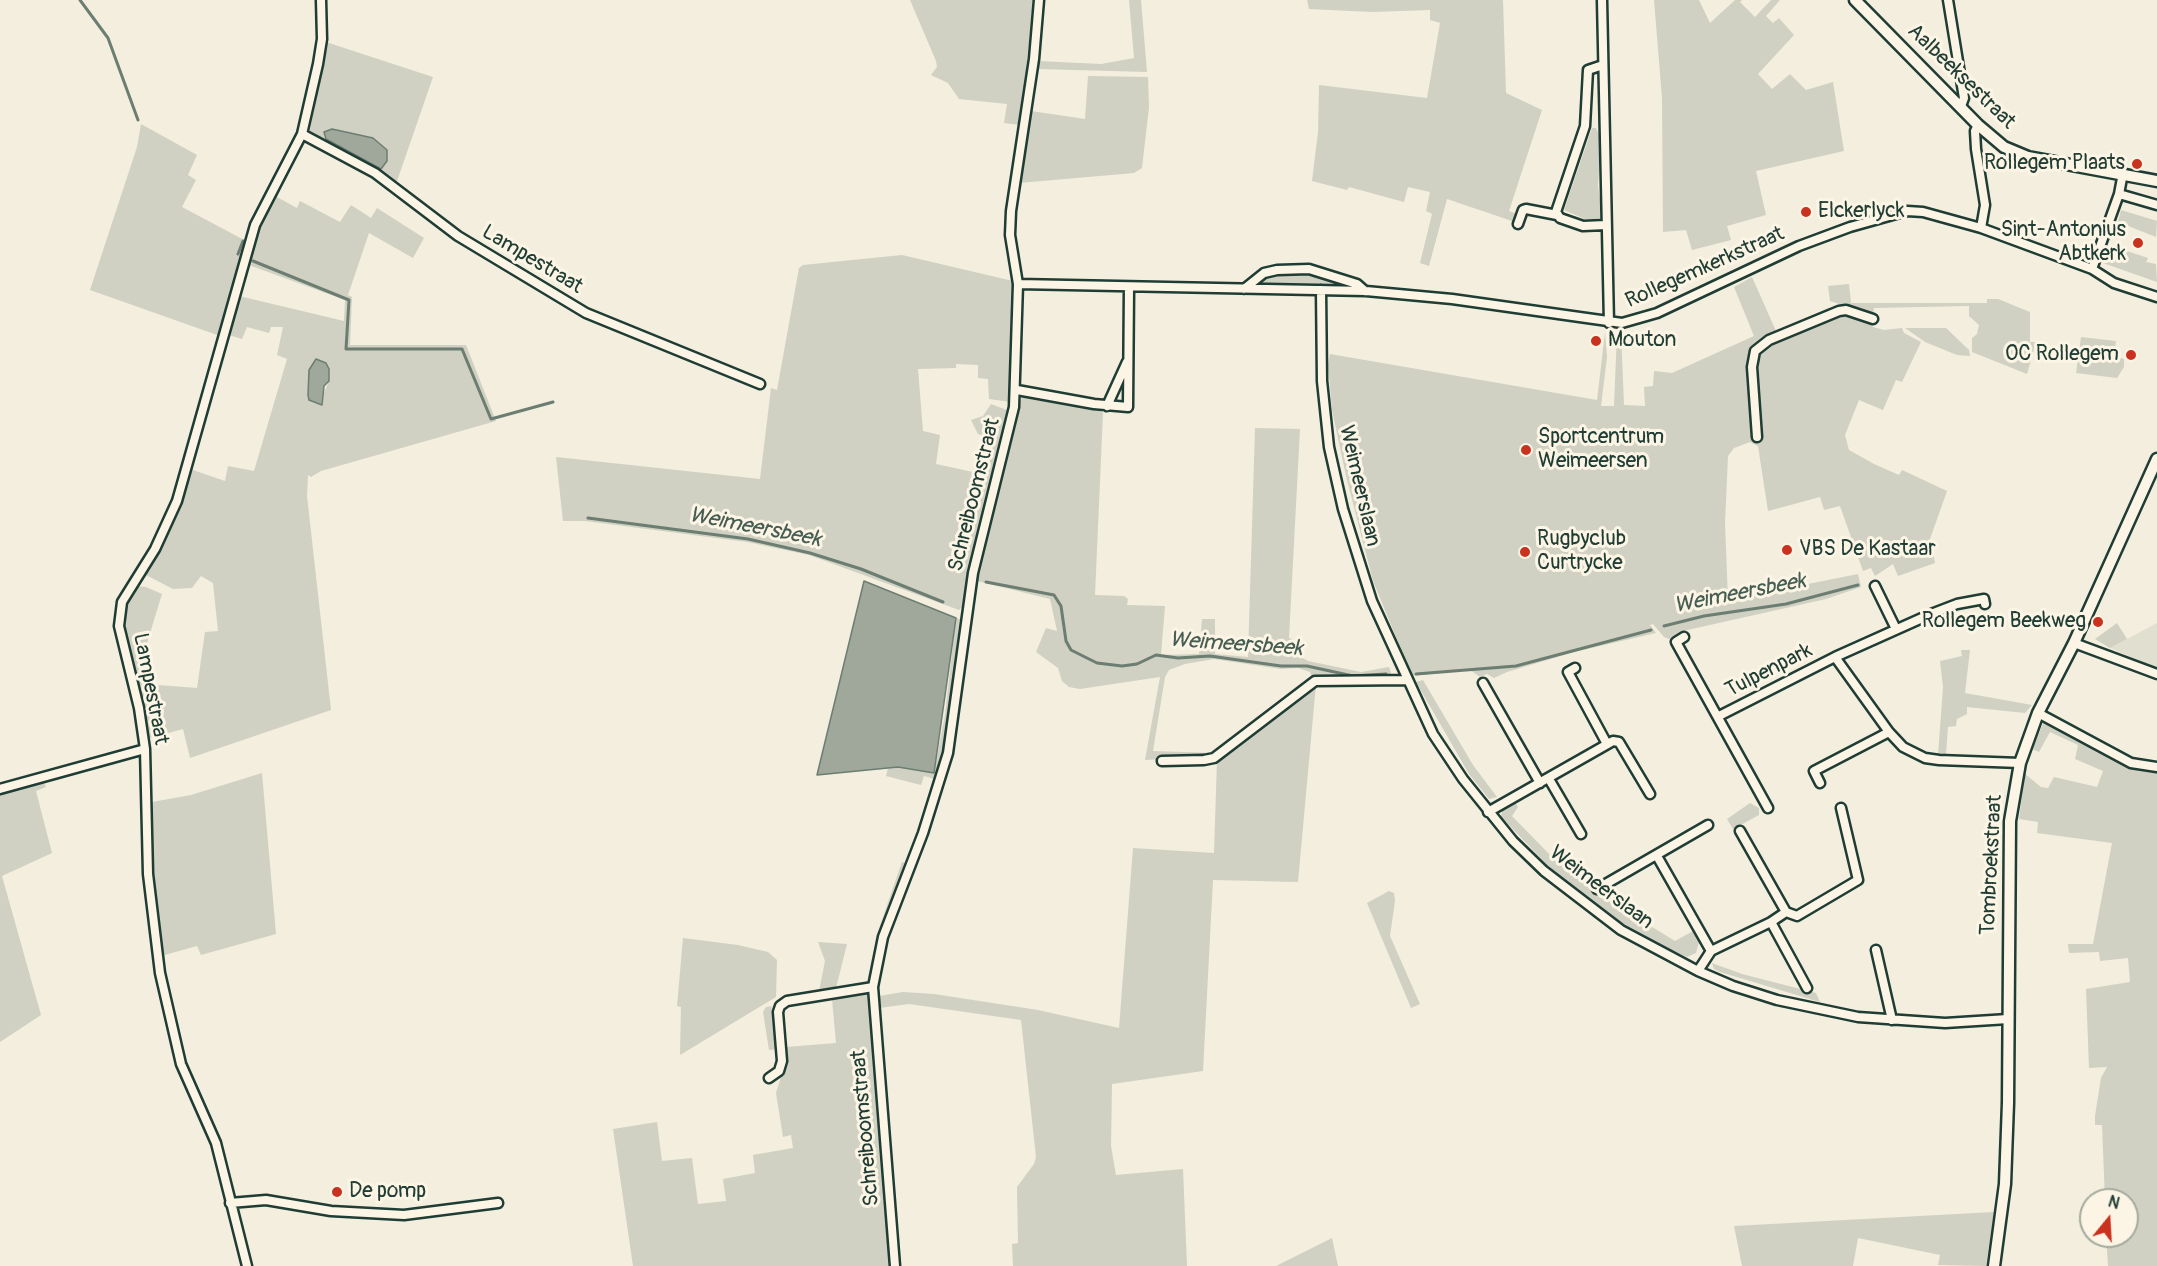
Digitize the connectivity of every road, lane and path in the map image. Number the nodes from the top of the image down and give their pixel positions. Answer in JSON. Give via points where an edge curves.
{"nodes":[{"id":1,"x":321,"y":0,"type":"edge"},
{"id":2,"x":1039,"y":0,"type":"edge"},
{"id":3,"x":1602,"y":0,"type":"edge"},
{"id":4,"x":1855,"y":0,"type":"edge"},
{"id":5,"x":1948,"y":0,"type":"edge"},
{"id":6,"x":1603,"y":65,"type":"junction"},
{"id":7,"x":1961,"y":106,"type":"junction"},
{"id":8,"x":1587,"y":112,"type":"junction"},
{"id":9,"x":1604,"y":112,"type":"junction"},
{"id":10,"x":1978,"y":124,"type":"junction"},
{"id":11,"x":302,"y":134,"type":"junction"},
{"id":12,"x":2123,"y":173,"type":"junction"},
{"id":13,"x":2157,"y":181,"type":"edge"},
{"id":14,"x":2119,"y":194,"type":"junction"},
{"id":15,"x":2157,"y":205,"type":"edge"},
{"id":16,"x":1557,"y":215,"type":"junction"},
{"id":17,"x":1518,"y":224,"type":"dead end"},
{"id":18,"x":1606,"y":225,"type":"junction"},
{"id":19,"x":1982,"y":228,"type":"junction"},
{"id":20,"x":2092,"y":269,"type":"junction"},
{"id":21,"x":1018,"y":284,"type":"junction"},
{"id":22,"x":1129,"y":288,"type":"junction"},
{"id":23,"x":1244,"y":289,"type":"junction"},
{"id":24,"x":1321,"y":290,"type":"junction"},
{"id":25,"x":1366,"y":291,"type":"junction"},
{"id":26,"x":2157,"y":297,"type":"edge"},
{"id":27,"x":1873,"y":319,"type":"dead end"},
{"id":28,"x":1609,"y":323,"type":"junction"},
{"id":29,"x":1129,"y":359,"type":"junction"},
{"id":30,"x":760,"y":384,"type":"dead end"},
{"id":31,"x":1017,"y":390,"type":"junction"},
{"id":32,"x":1107,"y":406,"type":"junction"},
{"id":33,"x":1757,"y":437,"type":"dead end"},
{"id":34,"x":2157,"y":459,"type":"edge"},
{"id":35,"x":1875,"y":586,"type":"dead end"},
{"id":36,"x":1985,"y":604,"type":"dead end"},
{"id":37,"x":1896,"y":629,"type":"junction"},
{"id":38,"x":1684,"y":637,"type":"dead end"},
{"id":39,"x":2074,"y":643,"type":"junction"},
{"id":40,"x":1835,"y":657,"type":"junction"},
{"id":41,"x":1575,"y":668,"type":"dead end"},
{"id":42,"x":2157,"y":674,"type":"edge"},
{"id":43,"x":1407,"y":680,"type":"junction"},
{"id":44,"x":1483,"y":683,"type":"dead end"},
{"id":45,"x":2038,"y":713,"type":"junction"},
{"id":46,"x":1719,"y":716,"type":"junction"},
{"id":47,"x":1889,"y":732,"type":"junction"},
{"id":48,"x":1607,"y":744,"type":"junction"},
{"id":49,"x":145,"y":749,"type":"junction"},
{"id":50,"x":1162,"y":760,"type":"dead end"},
{"id":51,"x":2020,"y":763,"type":"junction"},
{"id":52,"x":2157,"y":767,"type":"edge"},
{"id":53,"x":1549,"y":779,"type":"junction"},
{"id":54,"x":1540,"y":783,"type":"junction"},
{"id":55,"x":1820,"y":783,"type":"dead end"},
{"id":56,"x":0,"y":789,"type":"edge"},
{"id":57,"x":1650,"y":794,"type":"dead end"},
{"id":58,"x":1768,"y":808,"type":"dead end"},
{"id":59,"x":1841,"y":808,"type":"dead end"},
{"id":60,"x":1488,"y":812,"type":"junction"},
{"id":61,"x":1708,"y":825,"type":"dead end"},
{"id":62,"x":1740,"y":831,"type":"dead end"},
{"id":63,"x":1581,"y":834,"type":"dead end"},
{"id":64,"x":1658,"y":856,"type":"junction"},
{"id":65,"x":1597,"y":889,"type":"dead end"},
{"id":66,"x":1786,"y":912,"type":"junction"},
{"id":67,"x":1770,"y":922,"type":"junction"},
{"id":68,"x":1876,"y":950,"type":"dead end"},
{"id":69,"x":1711,"y":951,"type":"junction"},
{"id":70,"x":1698,"y":971,"type":"junction"},
{"id":71,"x":873,"y":987,"type":"junction"},
{"id":72,"x":1807,"y":988,"type":"dead end"},
{"id":73,"x":2008,"y":1019,"type":"junction"},
{"id":74,"x":1892,"y":1020,"type":"junction"},
{"id":75,"x":769,"y":1078,"type":"dead end"},
{"id":76,"x":230,"y":1203,"type":"junction"},
{"id":77,"x":498,"y":1203,"type":"dead end"},
{"id":78,"x":247,"y":1266,"type":"edge"},
{"id":79,"x":895,"y":1266,"type":"edge"},
{"id":80,"x":1994,"y":1266,"type":"edge"}],
"edges":[{"from":1,"to":11,"type":"street","name":"Lampestraat","via":[[320,56]]},
{"from":2,"to":21,"type":"street","name":"Schreiboomstraat","via":[[1011,211],[1010,235]]},
{"from":3,"to":6,"type":"street"},
{"from":4,"to":7,"type":"street","name":"Aalbeeksestraat"},
{"from":5,"to":7,"type":"street","via":[[1964,98]]},
{"from":6,"to":8,"type":"street","via":[[1588,70]]},
{"from":6,"to":9,"type":"street"},
{"from":7,"to":10,"type":"street","name":"Aalbeeksestraat"},
{"from":8,"to":9,"type":"street"},
{"from":8,"to":16,"type":"street"},
{"from":9,"to":18,"type":"street"},
{"from":10,"to":12,"type":"street","name":"Aalbeeksestraat","via":[[2004,147],[2028,157]]},
{"from":10,"to":19,"type":"street","via":[[1976,149],[1985,204]]},
{"from":11,"to":30,"type":"street","name":"Lampestraat","via":[[375,173],[458,236],[586,313]]},
{"from":11,"to":49,"type":"street","name":"Lampestraat","via":[[255,225],[177,501],[155,549],[122,602],[121,640]]},
{"from":12,"to":13,"type":"street","name":"Aalbeeksestraat"},
{"from":12,"to":14,"type":"street"},
{"from":14,"to":15,"type":"street"},
{"from":14,"to":20,"type":"street"},
{"from":16,"to":17,"type":"street","via":[[1526,209]]},
{"from":16,"to":18,"type":"street","via":[[1583,226]]},
{"from":18,"to":28,"type":"street"},
{"from":19,"to":20,"type":"street","name":"Rollegemkerkstraat"},
{"from":19,"to":28,"type":"street","name":"Rollegemkerkstraat","via":[[1923,212],[1892,215],[1799,246],[1657,313]]},
{"from":20,"to":26,"type":"street","name":"Rollegemkerkstraat","via":[[2114,283]]},
{"from":21,"to":22,"type":"street","name":"Rollegemkerkstraat"},
{"from":21,"to":31,"type":"street","name":"Schreiboomstraat"},
{"from":22,"to":23,"type":"street","name":"Rollegemkerkstraat"},
{"from":22,"to":29,"type":"street"},
{"from":23,"to":24,"type":"street","name":"Rollegemkerkstraat"},
{"from":23,"to":25,"type":"street","name":"Rollegemkerkstraat","via":[[1264,273],[1309,269],[1357,284]]},
{"from":24,"to":25,"type":"street","name":"Rollegemkerkstraat"},
{"from":24,"to":43,"type":"street","name":"Weimeerslaan","via":[[1322,381],[1329,447],[1356,555]]},
{"from":25,"to":28,"type":"street","name":"Rollegemkerkstraat","via":[[1452,299]]},
{"from":27,"to":33,"type":"street","via":[[1839,310],[1768,340],[1755,351],[1752,367]]},
{"from":29,"to":32,"type":"street"},
{"from":29,"to":32,"type":"street","via":[[1128,406]]},
{"from":31,"to":32,"type":"street"},
{"from":31,"to":71,"type":"street","name":"Schreiboomstraat","via":[[973,573],[948,753],[883,938]]},
{"from":34,"to":39,"type":"street","name":"Tombroekstraat"},
{"from":35,"to":37,"type":"street"},
{"from":36,"to":37,"type":"street","name":"Tulpenpark","via":[[1984,599],[1956,604]]},
{"from":37,"to":40,"type":"street","name":"Tulpenpark"},
{"from":38,"to":46,"type":"street","name":"Tulpenpark","via":[[1676,642]]},
{"from":39,"to":42,"type":"street"},
{"from":39,"to":45,"type":"street","name":"Tombroekstraat"},
{"from":40,"to":46,"type":"street","name":"Tulpenpark"},
{"from":40,"to":47,"type":"street","name":"Tulpenpark"},
{"from":41,"to":48,"type":"street","via":[[1568,672]]},
{"from":43,"to":50,"type":"street","via":[[1314,681],[1214,758]]},
{"from":43,"to":60,"type":"street","name":"Weimeerslaan","via":[[1432,734]]},
{"from":44,"to":54,"type":"street"},
{"from":45,"to":51,"type":"street","name":"Tombroekstraat"},
{"from":45,"to":52,"type":"street","via":[[2131,763]]},
{"from":46,"to":58,"type":"street","name":"Tulpenpark"},
{"from":47,"to":51,"type":"street","name":"Tulpenpark","via":[[1903,747],[1925,758]]},
{"from":47,"to":55,"type":"street","via":[[1814,771]]},
{"from":48,"to":53,"type":"street"},
{"from":48,"to":57,"type":"street","via":[[1619,742]]},
{"from":49,"to":56,"type":"street"},
{"from":49,"to":76,"type":"street","name":"Lampestraat","via":[[148,874],[160,973],[181,1064],[216,1143]]},
{"from":51,"to":73,"type":"street","name":"Tombroekstraat","via":[[2010,821]]},
{"from":53,"to":54,"type":"street"},
{"from":53,"to":63,"type":"street"},
{"from":54,"to":60,"type":"street"},
{"from":59,"to":66,"type":"street","via":[[1858,880],[1797,916]]},
{"from":60,"to":70,"type":"street","name":"Weimeerslaan","via":[[1513,841],[1582,902],[1621,930]]},
{"from":61,"to":64,"type":"street"},
{"from":62,"to":66,"type":"street"},
{"from":64,"to":65,"type":"street"},
{"from":64,"to":69,"type":"street"},
{"from":66,"to":67,"type":"street"},
{"from":67,"to":69,"type":"street"},
{"from":67,"to":72,"type":"street"},
{"from":68,"to":74,"type":"street"},
{"from":69,"to":70,"type":"street"},
{"from":70,"to":74,"type":"street","name":"Weimeerslaan","via":[[1778,1000]]},
{"from":71,"to":75,"type":"street","via":[[787,1001],[780,1006],[782,1061],[779,1071]]},
{"from":71,"to":79,"type":"street","name":"Schreiboomstraat"},
{"from":73,"to":74,"type":"street","name":"Weimeerslaan","via":[[1945,1023]]},
{"from":73,"to":80,"type":"street","name":"Tombroekstraat","via":[[2005,1184]]},
{"from":76,"to":77,"type":"street","via":[[266,1200],[332,1211],[404,1215]]},
{"from":76,"to":78,"type":"street","name":"Lampestraat"}]}
